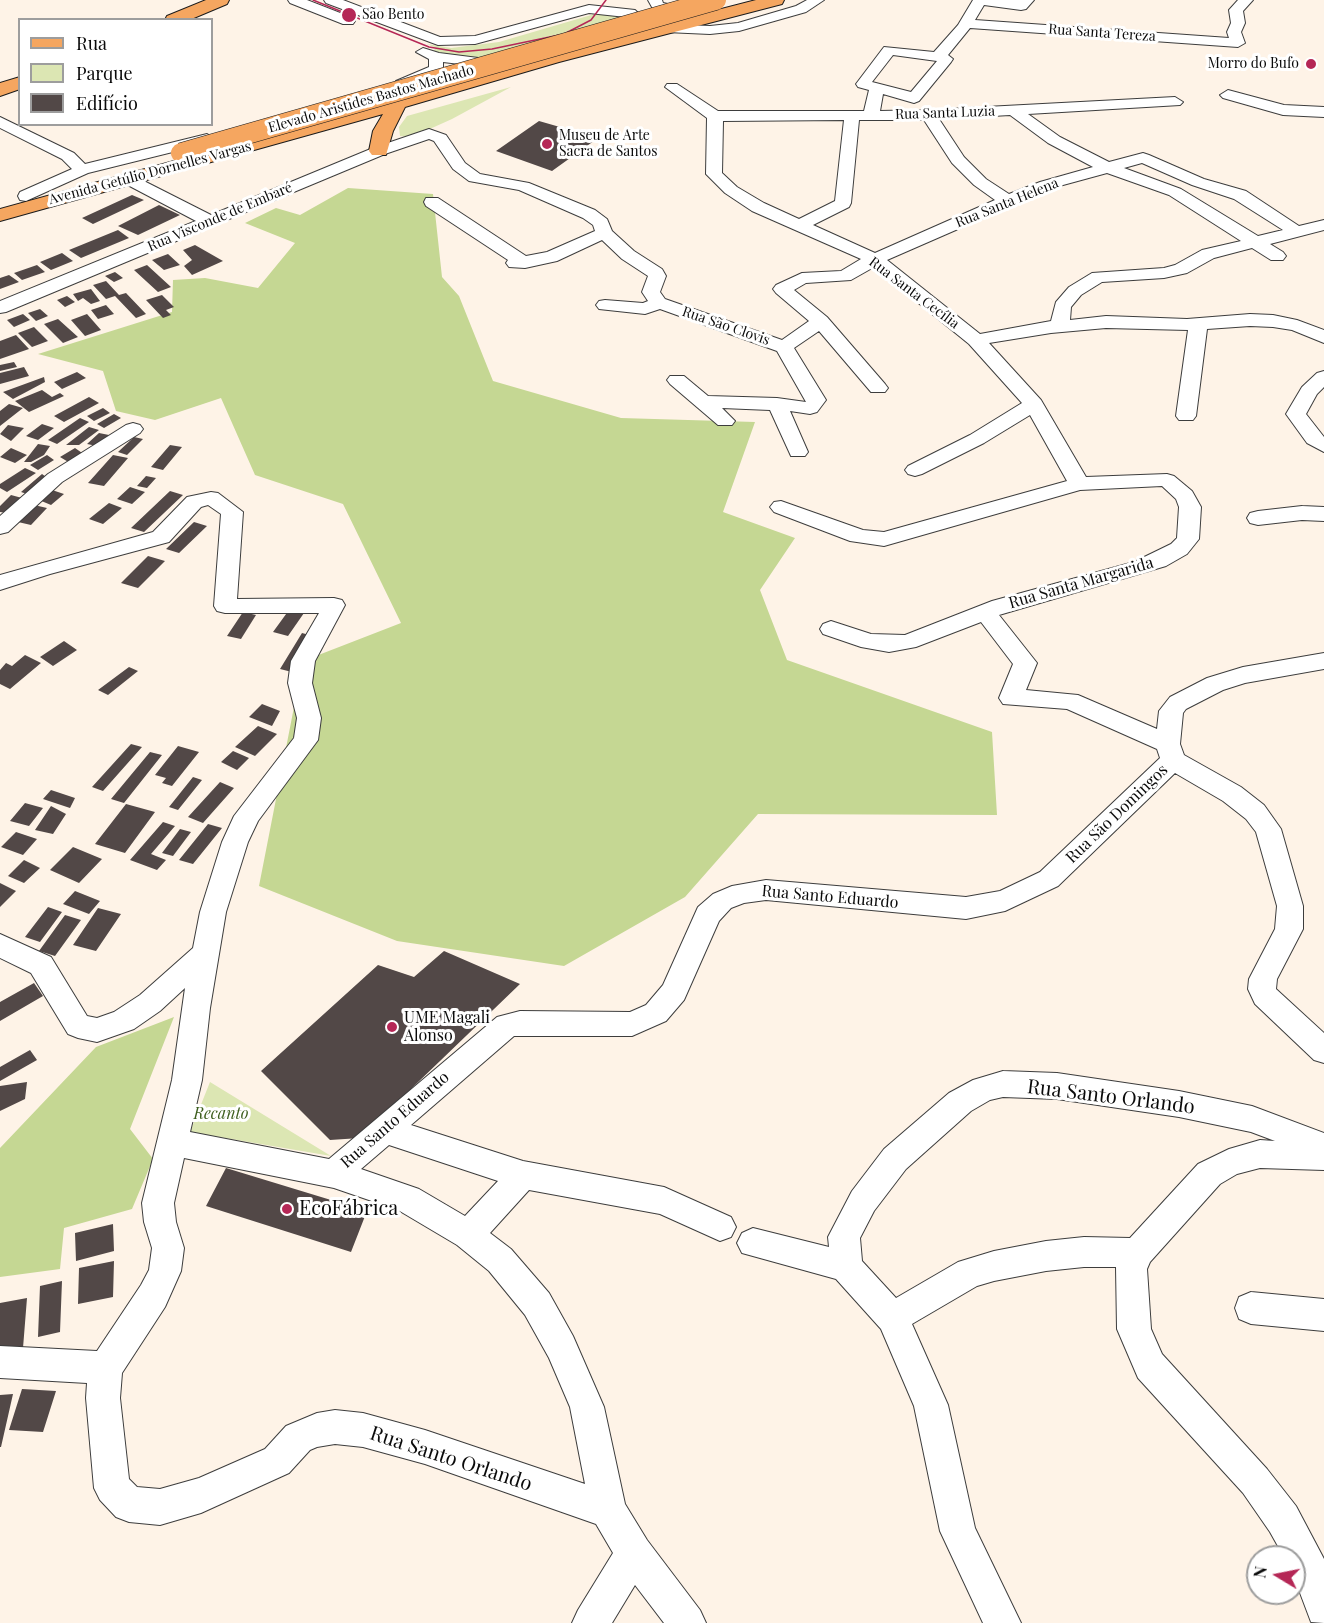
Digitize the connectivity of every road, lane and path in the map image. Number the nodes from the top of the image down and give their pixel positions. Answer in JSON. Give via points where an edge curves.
{"nodes":[{"id":1,"x":221,"y":0,"type":"edge"},
{"id":2,"x":296,"y":0,"type":"edge"},
{"id":3,"x":331,"y":0,"type":"edge"},
{"id":4,"x":655,"y":0,"type":"edge"},
{"id":5,"x":745,"y":0,"type":"edge"},
{"id":6,"x":776,"y":0,"type":"edge"},
{"id":7,"x":817,"y":0,"type":"edge"},
{"id":8,"x":980,"y":0,"type":"edge"},
{"id":9,"x":1027,"y":0,"type":"edge"},
{"id":10,"x":1246,"y":0,"type":"edge"},
{"id":11,"x":623,"y":6,"type":"edge"},
{"id":12,"x":708,"y":10,"type":"edge"},
{"id":13,"x":178,"y":18,"type":"edge"},
{"id":14,"x":966,"y":24,"type":"junction"},
{"id":15,"x":654,"y":31,"type":"junction"},
{"id":16,"x":393,"y":39,"type":"dead end"},
{"id":17,"x":414,"y":48,"type":"dead end"},
{"id":18,"x":436,"y":57,"type":"junction"},
{"id":19,"x":938,"y":57,"type":"junction"},
{"id":20,"x":520,"y":67,"type":"junction"},
{"id":21,"x":18,"y":83,"type":"edge"},
{"id":22,"x":672,"y":87,"type":"dead end"},
{"id":23,"x":877,"y":88,"type":"junction"},
{"id":24,"x":0,"y":90,"type":"edge"},
{"id":25,"x":1228,"y":95,"type":"dead end"},
{"id":26,"x":1175,"y":102,"type":"dead end"},
{"id":27,"x":398,"y":103,"type":"junction"},
{"id":28,"x":1012,"y":110,"type":"junction"},
{"id":29,"x":1324,"y":112,"type":"edge"},
{"id":30,"x":852,"y":115,"type":"junction"},
{"id":31,"x":871,"y":115,"type":"junction"},
{"id":32,"x":929,"y":115,"type":"junction"},
{"id":33,"x":715,"y":116,"type":"junction"},
{"id":34,"x":0,"y":122,"type":"edge"},
{"id":35,"x":379,"y":151,"type":"junction"},
{"id":36,"x":1108,"y":168,"type":"junction"},
{"id":37,"x":82,"y":170,"type":"junction"},
{"id":38,"x":128,"y":179,"type":"junction"},
{"id":39,"x":26,"y":196,"type":"junction"},
{"id":40,"x":432,"y":202,"type":"dead end"},
{"id":41,"x":1009,"y":202,"type":"junction"},
{"id":42,"x":0,"y":203,"type":"edge"},
{"id":43,"x":0,"y":214,"type":"edge"},
{"id":44,"x":210,"y":221,"type":"junction"},
{"id":45,"x":1324,"y":225,"type":"edge"},
{"id":46,"x":798,"y":226,"type":"junction"},
{"id":47,"x":1294,"y":230,"type":"junction"},
{"id":48,"x":604,"y":232,"type":"junction"},
{"id":49,"x":1252,"y":242,"type":"junction"},
{"id":50,"x":1277,"y":256,"type":"dead end"},
{"id":51,"x":875,"y":259,"type":"junction"},
{"id":52,"x":655,"y":297,"type":"junction"},
{"id":53,"x":605,"y":305,"type":"dead end"},
{"id":54,"x":0,"y":308,"type":"edge"},
{"id":55,"x":821,"y":321,"type":"junction"},
{"id":56,"x":1198,"y":324,"type":"junction"},
{"id":57,"x":1060,"y":326,"type":"junction"},
{"id":58,"x":1324,"y":337,"type":"edge"},
{"id":59,"x":975,"y":340,"type":"junction"},
{"id":60,"x":784,"y":347,"type":"junction"},
{"id":61,"x":1324,"y":377,"type":"edge"},
{"id":62,"x":676,"y":380,"type":"dead end"},
{"id":63,"x":878,"y":388,"type":"dead end"},
{"id":64,"x":703,"y":402,"type":"junction"},
{"id":65,"x":777,"y":404,"type":"junction"},
{"id":66,"x":1034,"y":404,"type":"junction"},
{"id":67,"x":1186,"y":416,"type":"dead end"},
{"id":68,"x":726,"y":421,"type":"dead end"},
{"id":69,"x":133,"y":429,"type":"dead end"},
{"id":70,"x":1324,"y":446,"type":"edge"},
{"id":71,"x":798,"y":452,"type":"dead end"},
{"id":72,"x":915,"y":470,"type":"dead end"},
{"id":73,"x":1079,"y":484,"type":"junction"},
{"id":74,"x":781,"y":507,"type":"dead end"},
{"id":75,"x":1324,"y":514,"type":"edge"},
{"id":76,"x":1258,"y":518,"type":"dead end"},
{"id":77,"x":0,"y":527,"type":"edge"},
{"id":78,"x":0,"y":583,"type":"edge"},
{"id":79,"x":985,"y":612,"type":"junction"},
{"id":80,"x":831,"y":629,"type":"dead end"},
{"id":81,"x":1324,"y":661,"type":"edge"},
{"id":82,"x":1171,"y":752,"type":"junction"},
{"id":83,"x":1049,"y":879,"type":"joint"},
{"id":84,"x":0,"y":945,"type":"edge"},
{"id":85,"x":206,"y":953,"type":"junction"},
{"id":86,"x":1324,"y":1050,"type":"edge"},
{"id":87,"x":384,"y":1130,"type":"junction"},
{"id":88,"x":172,"y":1142,"type":"junction"},
{"id":89,"x":1324,"y":1146,"type":"edge"},
{"id":90,"x":1324,"y":1156,"type":"edge"},
{"id":91,"x":334,"y":1174,"type":"junction"},
{"id":92,"x":523,"y":1175,"type":"junction"},
{"id":93,"x":720,"y":1227,"type":"dead end"},
{"id":94,"x":468,"y":1235,"type":"junction"},
{"id":95,"x":753,"y":1243,"type":"dead end"},
{"id":96,"x":1137,"y":1253,"type":"junction"},
{"id":97,"x":846,"y":1266,"type":"junction"},
{"id":98,"x":1251,"y":1308,"type":"dead end"},
{"id":99,"x":1324,"y":1315,"type":"edge"},
{"id":100,"x":893,"y":1318,"type":"junction"},
{"id":101,"x":0,"y":1362,"type":"edge"},
{"id":102,"x":105,"y":1368,"type":"junction"},
{"id":103,"x":608,"y":1510,"type":"junction"},
{"id":104,"x":634,"y":1553,"type":"junction"},
{"id":105,"x":1324,"y":1609,"type":"edge"},
{"id":106,"x":591,"y":1623,"type":"edge"},
{"id":107,"x":687,"y":1623,"type":"edge"},
{"id":108,"x":1002,"y":1623,"type":"edge"}],
"edges":[{"from":1,"to":13,"type":"main road"},
{"from":2,"to":16,"type":"street"},
{"from":3,"to":11,"type":"street","via":[[429,39],[447,41],[482,38],[589,9]]},
{"from":4,"to":12,"type":"street","via":[[658,6]]},
{"from":5,"to":12,"type":"main road"},
{"from":6,"to":12,"type":"main road"},
{"from":7,"to":15,"type":"street","via":[[801,9],[739,27]]},
{"from":8,"to":9,"type":"street","via":[[1021,6]]},
{"from":8,"to":14,"type":"street"},
{"from":10,"to":14,"type":"street","name":"Rua Santa Tereza","via":[[1236,10],[1238,23],[1234,32],[1238,43]]},
{"from":11,"to":15,"type":"street"},
{"from":12,"to":15,"type":"main road","name":"Avenida Getúlio Dornelles Vargas"},
{"from":12,"to":39,"type":"main road","name":"Elevado Aristides Bastos Machado","bridge":true},
{"from":14,"to":19,"type":"street"},
{"from":15,"to":20,"type":"main road","name":"Avenida Getúlio Dornelles Vargas"},
{"from":17,"to":18,"type":"street"},
{"from":18,"to":20,"type":"street"},
{"from":18,"to":37,"type":"street","via":[[436,68],[431,73],[410,82]]},
{"from":19,"to":23,"type":"street","via":[[946,59],[914,98]]},
{"from":19,"to":23,"type":"street","via":[[889,50],[863,84]]},
{"from":20,"to":27,"type":"main road","name":"Avenida Getúlio Dornelles Vargas"},
{"from":21,"to":24,"type":"main road"},
{"from":22,"to":33,"type":"street"},
{"from":23,"to":31,"type":"street"},
{"from":25,"to":29,"type":"street","via":[[1283,110]]},
{"from":26,"to":28,"type":"street","name":"Rua Santa Luzia"},
{"from":27,"to":35,"type":"main road","via":[[383,131]]},
{"from":27,"to":38,"type":"main road","name":"Avenida Getúlio Dornelles Vargas"},
{"from":28,"to":32,"type":"street","name":"Rua Santa Luzia"},
{"from":28,"to":36,"type":"street","via":[[1054,140]]},
{"from":30,"to":31,"type":"street","name":"Rua Santa Luzia"},
{"from":30,"to":33,"type":"street","name":"Rua Santa Luzia"},
{"from":30,"to":46,"type":"street","via":[[843,203]]},
{"from":31,"to":32,"type":"street","name":"Rua Santa Luzia"},
{"from":32,"to":41,"type":"street","via":[[958,160]]},
{"from":33,"to":46,"type":"street","name":"Rua Santa Cecília","via":[[714,174],[731,190]]},
{"from":34,"to":37,"type":"street","via":[[68,156]]},
{"from":35,"to":44,"type":"street","name":"Rua Visconde de Embaré"},
{"from":35,"to":48,"type":"street","name":"Rua Visconde de Embaré","via":[[429,134],[440,138],[459,166],[475,178],[523,186],[558,200],[602,223]]},
{"from":36,"to":41,"type":"street","name":"Rua Santa Helena","via":[[1046,185]]},
{"from":36,"to":47,"type":"street","name":"Rua Santa Helena","via":[[1143,158],[1240,195]]},
{"from":36,"to":49,"type":"street","via":[[1175,192]]},
{"from":37,"to":39,"type":"street"},
{"from":38,"to":43,"type":"main road","name":"Avenida Getúlio Dornelles Vargas"},
{"from":38,"to":44,"type":"street"},
{"from":39,"to":42,"type":"main road","name":"Elevado Aristides Bastos Machado"},
{"from":40,"to":48,"type":"street","via":[[520,263],[560,254]]},
{"from":41,"to":51,"type":"street","name":"Rua Santa Helena"},
{"from":44,"to":54,"type":"street","name":"Rua Visconde de Embaré"},
{"from":45,"to":47,"type":"street"},
{"from":46,"to":51,"type":"street","name":"Rua Santa Cecília"},
{"from":47,"to":49,"type":"street"},
{"from":48,"to":52,"type":"street","via":[[628,255],[656,273]]},
{"from":49,"to":50,"type":"street"},
{"from":49,"to":57,"type":"street","via":[[1208,254],[1181,269],[1164,273],[1098,277],[1075,291],[1062,306]]},
{"from":51,"to":55,"type":"street","via":[[845,276],[802,279],[782,289]]},
{"from":51,"to":59,"type":"street","name":"Rua Santa Cecília"},
{"from":52,"to":53,"type":"street","via":[[645,309]]},
{"from":52,"to":60,"type":"street","name":"Rua São Clovis"},
{"from":55,"to":60,"type":"street","name":"Rua São Clovis"},
{"from":55,"to":63,"type":"street"},
{"from":56,"to":57,"type":"street","via":[[1106,322]]},
{"from":56,"to":58,"type":"street","via":[[1273,321]]},
{"from":56,"to":67,"type":"street"},
{"from":57,"to":59,"type":"street"},
{"from":59,"to":66,"type":"street","name":"Rua Santa Cecília"},
{"from":60,"to":65,"type":"street","via":[[816,400],[810,408]]},
{"from":61,"to":70,"type":"street","via":[[1309,391],[1296,414]]},
{"from":62,"to":64,"type":"street"},
{"from":64,"to":65,"type":"street"},
{"from":64,"to":68,"type":"street"},
{"from":65,"to":71,"type":"street"},
{"from":66,"to":72,"type":"street"},
{"from":66,"to":73,"type":"street","name":"Rua Santa Cecília"},
{"from":69,"to":77,"type":"street","via":[[55,478]]},
{"from":73,"to":74,"type":"street","name":"Rua Santa Margarida","via":[[884,539],[858,536]]},
{"from":73,"to":79,"type":"street","name":"Rua Santa Margarida","via":[[1167,480],[1185,496],[1190,507],[1188,539],[1158,561]]},
{"from":75,"to":76,"type":"street"},
{"from":78,"to":85,"type":"street","via":[[161,537],[194,502],[211,498],[232,512],[225,606],[334,605],[303,661],[300,683],[309,718],[306,740],[263,793],[235,842],[213,912]]},
{"from":79,"to":80,"type":"street","name":"Rua Santa Margarida","via":[[908,642],[869,642]]},
{"from":79,"to":82,"type":"street","name":"Rua São Domingos","via":[[1025,663],[1011,698],[1070,701]]},
{"from":81,"to":82,"type":"street","name":"Rua São Domingos","via":[[1243,675],[1178,703],[1171,711]]},
{"from":82,"to":83,"type":"street","name":"Rua São Domingos"},
{"from":82,"to":86,"type":"street","via":[[1256,812],[1268,829],[1290,906],[1289,929],[1263,979],[1262,989]]},
{"from":83,"to":87,"type":"street","name":"Rua Santo Eduardo","via":[[1005,901],[966,908],[766,890],[741,892],[722,901],[708,915],[674,992],[656,1013],[632,1024],[507,1025]]},
{"from":84,"to":85,"type":"street","via":[[41,965],[78,1026],[97,1030],[123,1021],[150,1003]]},
{"from":85,"to":88,"type":"street","via":[[187,1080]]},
{"from":87,"to":91,"type":"street","name":"Rua Santo Eduardo"},
{"from":87,"to":92,"type":"street"},
{"from":88,"to":91,"type":"street"},
{"from":88,"to":102,"type":"street","via":[[158,1203],[168,1248],[165,1271]]},
{"from":89,"to":97,"type":"street","name":"Rua Santo Orlando","via":[[1252,1119],[1179,1104],[1057,1086],[1003,1084],[983,1089],[960,1102],[895,1159],[863,1201],[844,1237]]},
{"from":90,"to":96,"type":"street","via":[[1260,1154],[1219,1168],[1209,1174]]},
{"from":91,"to":94,"type":"street","via":[[408,1199]]},
{"from":92,"to":93,"type":"street","via":[[664,1201]]},
{"from":92,"to":94,"type":"street"},
{"from":94,"to":103,"type":"street","via":[[500,1260],[537,1304],[561,1347],[587,1407]]},
{"from":95,"to":97,"type":"street"},
{"from":96,"to":100,"type":"street","via":[[1084,1252],[986,1268],[969,1273]]},
{"from":96,"to":105,"type":"street","via":[[1131,1269],[1138,1344],[1150,1366],[1255,1481],[1283,1519],[1315,1579]]},
{"from":97,"to":100,"type":"street"},
{"from":98,"to":99,"type":"street"},
{"from":100,"to":108,"type":"street","via":[[931,1405],[958,1531]]},
{"from":101,"to":102,"type":"street"},
{"from":102,"to":103,"type":"street","name":"Rua Santo Orlando","via":[[103,1398],[112,1488],[129,1503],[160,1507],[201,1495],[277,1461],[298,1438],[334,1427],[363,1430],[425,1447]]},
{"from":103,"to":104,"type":"street"},
{"from":104,"to":106,"type":"street"},
{"from":104,"to":107,"type":"street"}]}
